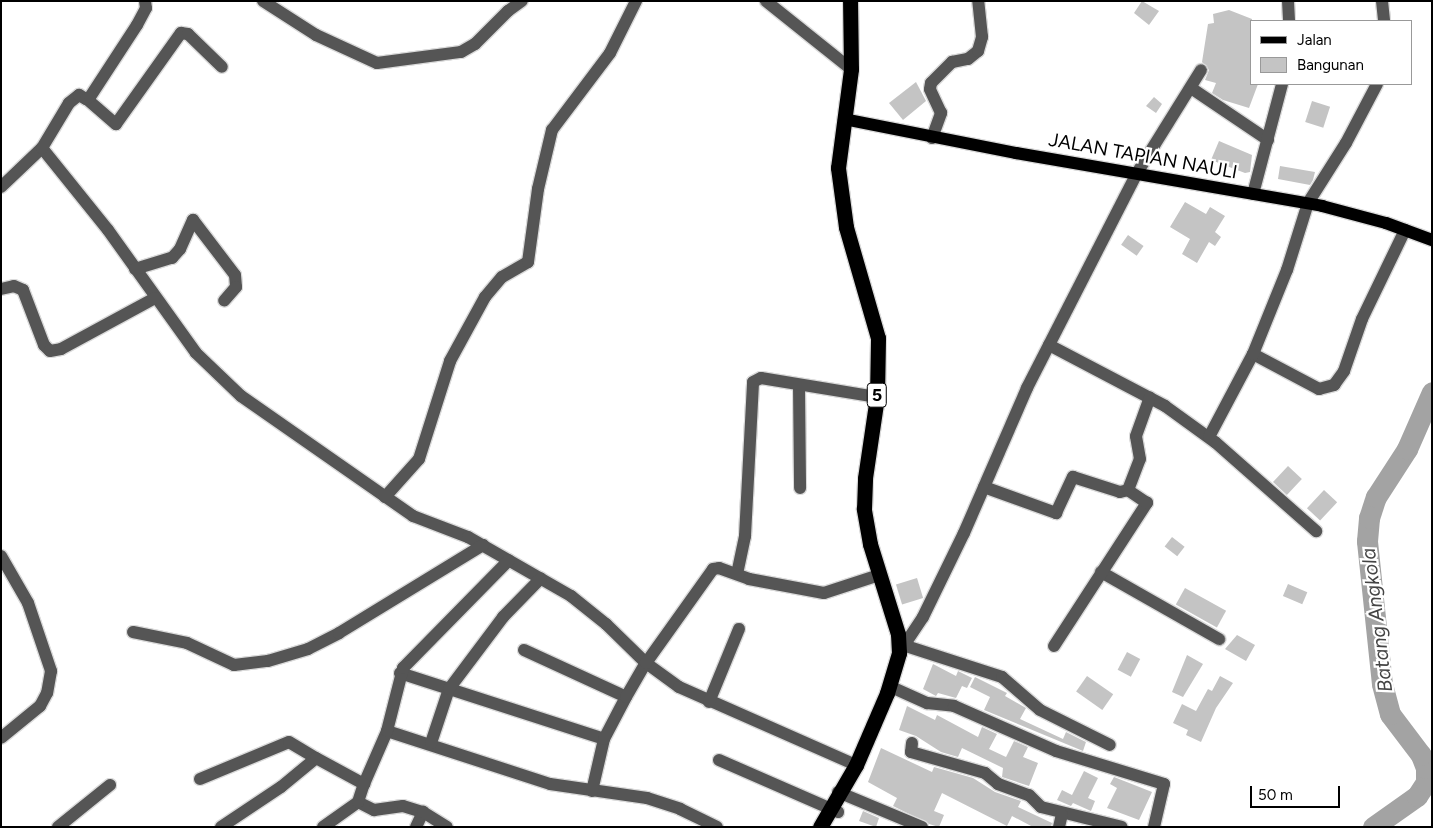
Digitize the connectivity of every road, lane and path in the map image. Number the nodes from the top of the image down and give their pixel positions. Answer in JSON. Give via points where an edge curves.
{"nodes":[{"id":1,"x":145,"y":1,"type":"edge"},
{"id":2,"x":263,"y":1,"type":"edge"},
{"id":3,"x":522,"y":1,"type":"edge"},
{"id":4,"x":636,"y":1,"type":"edge"},
{"id":5,"x":766,"y":1,"type":"edge"},
{"id":6,"x":850,"y":1,"type":"edge"},
{"id":7,"x":978,"y":1,"type":"edge"},
{"id":8,"x":1288,"y":1,"type":"edge"},
{"id":9,"x":1382,"y":1,"type":"edge"},
{"id":10,"x":1289,"y":20,"type":"edge"},
{"id":11,"x":1384,"y":20,"type":"edge"},
{"id":12,"x":222,"y":68,"type":"dead end"},
{"id":13,"x":851,"y":69,"type":"junction"},
{"id":14,"x":1201,"y":70,"type":"dead end"},
{"id":15,"x":1282,"y":85,"type":"edge"},
{"id":16,"x":1375,"y":85,"type":"edge"},
{"id":17,"x":1191,"y":88,"type":"junction"},
{"id":18,"x":88,"y":100,"type":"junction"},
{"id":19,"x":844,"y":119,"type":"junction"},
{"id":20,"x":932,"y":138,"type":"junction"},
{"id":21,"x":1268,"y":140,"type":"junction"},
{"id":22,"x":42,"y":148,"type":"junction"},
{"id":23,"x":1137,"y":173,"type":"junction"},
{"id":24,"x":1,"y":187,"type":"edge"},
{"id":25,"x":1253,"y":194,"type":"junction"},
{"id":26,"x":1308,"y":203,"type":"junction"},
{"id":27,"x":1405,"y":230,"type":"junction"},
{"id":28,"x":1432,"y":240,"type":"edge"},
{"id":29,"x":135,"y":269,"type":"junction"},
{"id":30,"x":1,"y":289,"type":"edge"},
{"id":31,"x":156,"y":298,"type":"junction"},
{"id":32,"x":224,"y":301,"type":"dead end"},
{"id":33,"x":1049,"y":345,"type":"junction"},
{"id":34,"x":1253,"y":354,"type":"junction"},
{"id":35,"x":799,"y":386,"type":"junction"},
{"id":36,"x":1150,"y":396,"type":"junction"},
{"id":37,"x":877,"y":397,"type":"junction"},
{"id":38,"x":1208,"y":437,"type":"junction"},
{"id":39,"x":984,"y":486,"type":"junction"},
{"id":40,"x":800,"y":488,"type":"dead end"},
{"id":41,"x":1128,"y":490,"type":"junction"},
{"id":42,"x":385,"y":497,"type":"junction"},
{"id":43,"x":1316,"y":531,"type":"dead end"},
{"id":44,"x":482,"y":545,"type":"junction"},
{"id":45,"x":1,"y":556,"type":"edge"},
{"id":46,"x":509,"y":560,"type":"junction"},
{"id":47,"x":1101,"y":572,"type":"junction"},
{"id":48,"x":737,"y":574,"type":"junction"},
{"id":49,"x":879,"y":575,"type":"junction"},
{"id":50,"x":541,"y":578,"type":"junction"},
{"id":51,"x":739,"y":630,"type":"dead end"},
{"id":52,"x":133,"y":632,"type":"dead end"},
{"id":53,"x":1218,"y":639,"type":"dead end"},
{"id":54,"x":1054,"y":646,"type":"dead end"},
{"id":55,"x":524,"y":650,"type":"dead end"},
{"id":56,"x":903,"y":650,"type":"junction"},
{"id":57,"x":646,"y":663,"type":"junction"},
{"id":58,"x":400,"y":673,"type":"junction"},
{"id":59,"x":889,"y":686,"type":"junction"},
{"id":60,"x":449,"y":689,"type":"junction"},
{"id":61,"x":626,"y":697,"type":"junction"},
{"id":62,"x":709,"y":702,"type":"junction"},
{"id":63,"x":388,"y":730,"type":"junction"},
{"id":64,"x":1,"y":738,"type":"edge"},
{"id":65,"x":604,"y":739,"type":"junction"},
{"id":66,"x":431,"y":743,"type":"junction"},
{"id":67,"x":912,"y":743,"type":"dead end"},
{"id":68,"x":1110,"y":745,"type":"dead end"},
{"id":69,"x":316,"y":758,"type":"junction"},
{"id":70,"x":719,"y":760,"type":"dead end"},
{"id":71,"x":856,"y":765,"type":"junction"},
{"id":72,"x":200,"y":779,"type":"dead end"},
{"id":73,"x":364,"y":784,"type":"junction"},
{"id":74,"x":110,"y":785,"type":"dead end"},
{"id":75,"x":592,"y":790,"type":"junction"},
{"id":76,"x":842,"y":794,"type":"junction"},
{"id":77,"x":358,"y":802,"type":"junction"},
{"id":78,"x":833,"y":810,"type":"junction"},
{"id":79,"x":423,"y":812,"type":"junction"},
{"id":80,"x":1062,"y":814,"type":"junction"},
{"id":81,"x":58,"y":827,"type":"edge"},
{"id":82,"x":221,"y":827,"type":"edge"},
{"id":83,"x":323,"y":827,"type":"edge"},
{"id":84,"x":416,"y":827,"type":"edge"},
{"id":85,"x":447,"y":827,"type":"edge"},
{"id":86,"x":717,"y":827,"type":"edge"},
{"id":87,"x":820,"y":827,"type":"edge"},
{"id":88,"x":831,"y":827,"type":"edge"},
{"id":89,"x":922,"y":827,"type":"edge"},
{"id":90,"x":1059,"y":827,"type":"edge"},
{"id":91,"x":1122,"y":827,"type":"edge"},
{"id":92,"x":1154,"y":827,"type":"edge"}],
"edges":[{"from":1,"to":18,"type":"street","via":[[146,8],[137,25]]},
{"from":2,"to":3,"type":"street","via":[[316,35],[377,63],[461,52],[475,44]]},
{"from":4,"to":42,"type":"street","via":[[610,53],[552,130],[538,189],[528,262],[502,277],[485,297],[450,361],[422,454]]},
{"from":5,"to":13,"type":"street"},
{"from":6,"to":13,"type":"highway","number":"5"},
{"from":7,"to":20,"type":"street","via":[[982,36],[978,51],[968,59],[952,62],[932,82],[930,89],[940,114]]},
{"from":8,"to":10,"type":"street"},
{"from":9,"to":11,"type":"street"},
{"from":12,"to":18,"type":"street","via":[[188,34],[181,33],[116,124]]},
{"from":13,"to":19,"type":"highway","number":"5"},
{"from":14,"to":17,"type":"street"},
{"from":15,"to":21,"type":"street"},
{"from":16,"to":26,"type":"street","via":[[1346,143]]},
{"from":17,"to":21,"type":"street"},
{"from":17,"to":23,"type":"street"},
{"from":18,"to":22,"type":"street","via":[[79,95],[69,103]]},
{"from":19,"to":20,"type":"main road","name":"JALAN TAPIAN NAULI"},
{"from":19,"to":37,"type":"highway","number":"5","via":[[838,159],[841,195],[846,227],[878,338]]},
{"from":20,"to":23,"type":"main road","name":"JALAN TAPIAN NAULI"},
{"from":21,"to":25,"type":"street"},
{"from":22,"to":24,"type":"street"},
{"from":22,"to":29,"type":"street"},
{"from":23,"to":25,"type":"main road","name":"JALAN TAPIAN NAULI"},
{"from":23,"to":33,"type":"street"},
{"from":25,"to":26,"type":"main road","name":"JALAN TAPIAN NAULI"},
{"from":26,"to":27,"type":"main road","name":"JALAN TAPIAN NAULI"},
{"from":26,"to":34,"type":"street","via":[[1287,270]]},
{"from":27,"to":28,"type":"main road","name":"JALAN TAPIAN NAULI"},
{"from":27,"to":34,"type":"street","via":[[1362,319],[1344,371],[1334,385],[1319,390]]},
{"from":29,"to":31,"type":"street"},
{"from":29,"to":32,"type":"street","via":[[172,258],[180,249],[193,220],[227,262],[237,280],[232,294]]},
{"from":30,"to":31,"type":"street","via":[[14,286],[23,290],[44,345],[50,351],[61,349]]},
{"from":31,"to":42,"type":"street","via":[[196,352],[240,396]]},
{"from":33,"to":36,"type":"street"},
{"from":33,"to":39,"type":"street"},
{"from":34,"to":38,"type":"street"},
{"from":35,"to":37,"type":"street"},
{"from":35,"to":40,"type":"street"},
{"from":35,"to":48,"type":"street","via":[[761,378],[752,385],[745,536]]},
{"from":36,"to":38,"type":"street"},
{"from":36,"to":41,"type":"street","via":[[1136,436],[1140,459]]},
{"from":37,"to":49,"type":"highway","number":"5","via":[[865,478],[864,509]]},
{"from":38,"to":43,"type":"street"},
{"from":39,"to":41,"type":"street","via":[[1056,512],[1073,477],[1120,492]]},
{"from":39,"to":56,"type":"street","via":[[935,592]]},
{"from":41,"to":47,"type":"street","via":[[1147,503]]},
{"from":42,"to":44,"type":"street","via":[[412,516]]},
{"from":44,"to":46,"type":"street"},
{"from":44,"to":52,"type":"street","via":[[339,633],[308,649],[268,661],[234,665],[187,643]]},
{"from":45,"to":64,"type":"street","via":[[28,603],[51,671],[48,693],[40,706]]},
{"from":46,"to":50,"type":"street"},
{"from":46,"to":58,"type":"street"},
{"from":47,"to":53,"type":"street"},
{"from":47,"to":54,"type":"street"},
{"from":48,"to":49,"type":"street","via":[[808,593],[824,594]]},
{"from":48,"to":57,"type":"street","via":[[719,568],[712,571]]},
{"from":49,"to":56,"type":"highway","number":"5"},
{"from":50,"to":57,"type":"street","via":[[588,609]]},
{"from":50,"to":60,"type":"street","via":[[503,616]]},
{"from":51,"to":62,"type":"street"},
{"from":55,"to":61,"type":"street"},
{"from":56,"to":59,"type":"highway","number":"5"},
{"from":56,"to":68,"type":"street","via":[[1002,677],[1040,710]]},
{"from":57,"to":61,"type":"street"},
{"from":57,"to":62,"type":"street","via":[[679,687]]},
{"from":58,"to":60,"type":"street"},
{"from":58,"to":63,"type":"street"},
{"from":59,"to":71,"type":"highway","number":"5"},
{"from":59,"to":92,"type":"street","via":[[930,704],[954,706],[1049,748],[1164,784]]},
{"from":60,"to":65,"type":"street"},
{"from":60,"to":66,"type":"street"},
{"from":61,"to":65,"type":"street"},
{"from":62,"to":71,"type":"street"},
{"from":63,"to":66,"type":"street"},
{"from":63,"to":73,"type":"street"},
{"from":65,"to":75,"type":"street"},
{"from":66,"to":75,"type":"street","via":[[550,784]]},
{"from":67,"to":80,"type":"street","via":[[911,752],[985,774],[998,784],[1029,795],[1042,807]]},
{"from":69,"to":72,"type":"street","via":[[289,742]]},
{"from":69,"to":73,"type":"street"},
{"from":69,"to":82,"type":"street","via":[[281,787]]},
{"from":70,"to":78,"type":"street"},
{"from":71,"to":76,"type":"highway","number":"5"},
{"from":73,"to":77,"type":"street"},
{"from":74,"to":81,"type":"street"},
{"from":75,"to":86,"type":"street","via":[[647,798]]},
{"from":76,"to":78,"type":"highway","number":"5"},
{"from":76,"to":89,"type":"street"},
{"from":77,"to":79,"type":"street","via":[[374,810],[403,806]]},
{"from":77,"to":83,"type":"street"},
{"from":78,"to":87,"type":"highway","number":"5"},
{"from":78,"to":88,"type":"highway","number":"5"},
{"from":79,"to":84,"type":"street"},
{"from":79,"to":85,"type":"street"},
{"from":80,"to":90,"type":"street"},
{"from":80,"to":91,"type":"street"}]}
